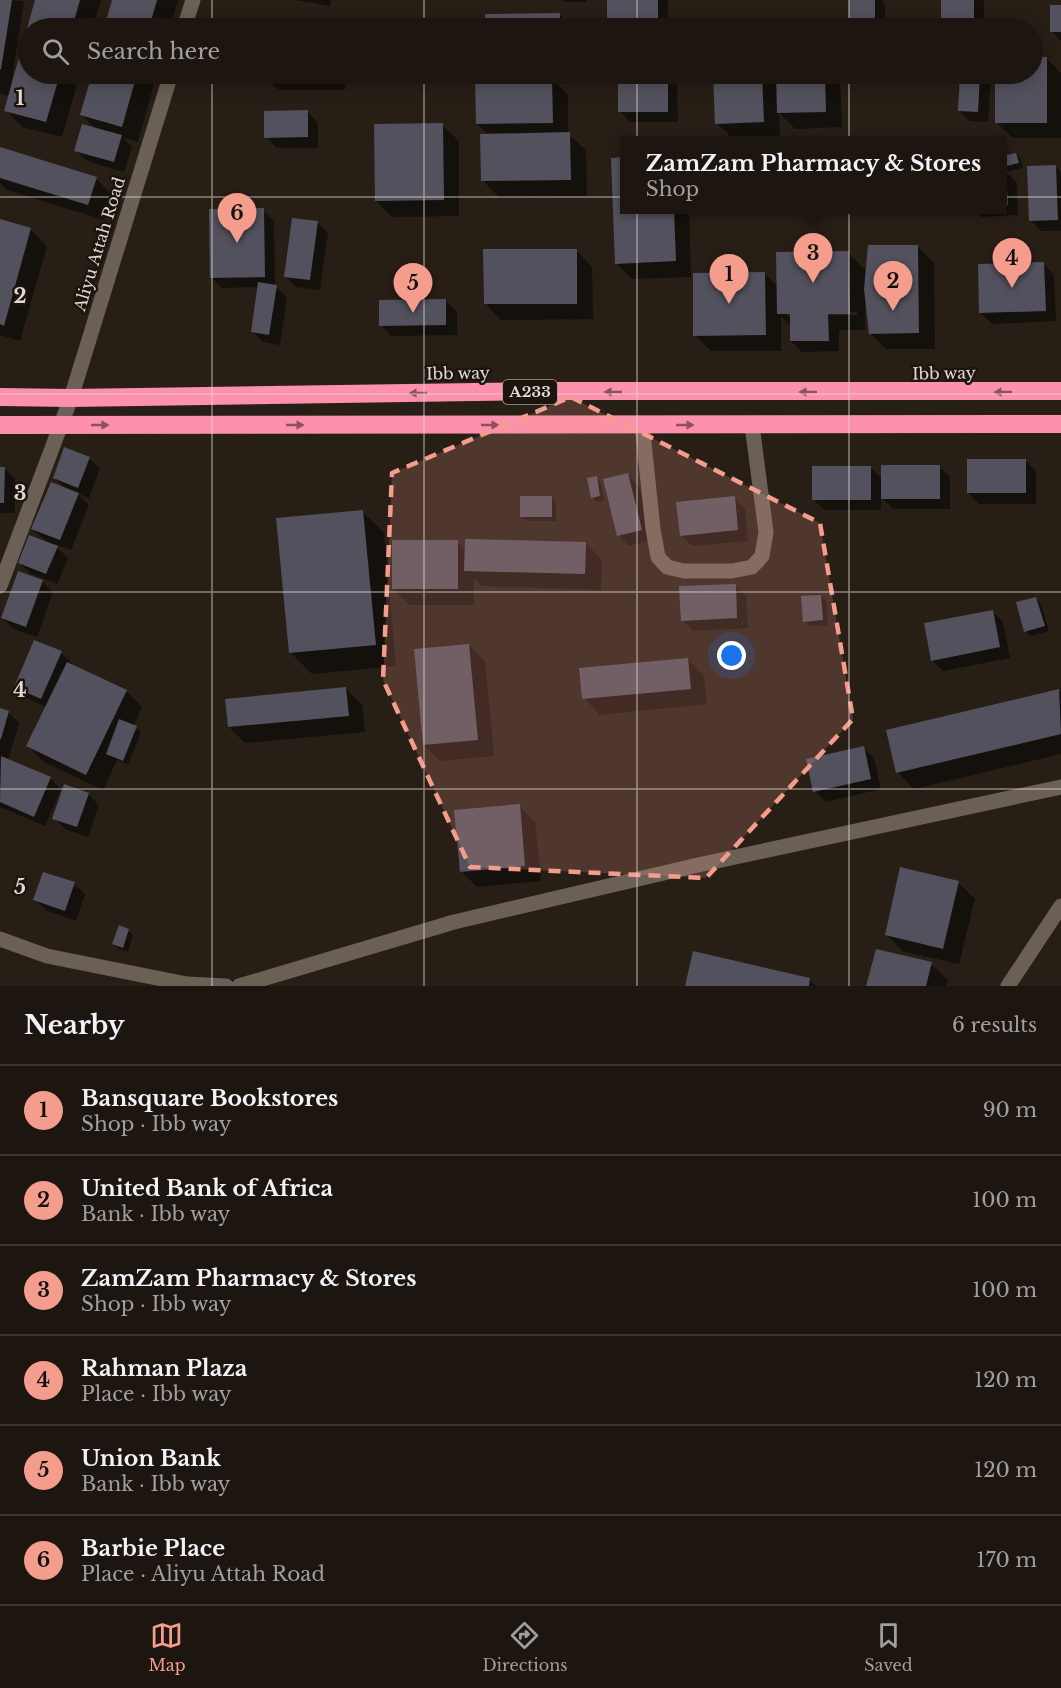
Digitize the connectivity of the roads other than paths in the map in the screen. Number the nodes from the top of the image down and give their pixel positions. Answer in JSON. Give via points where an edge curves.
{"nodes":[{"id":1,"x":193,"y":0,"type":"edge"},
{"id":2,"x":187,"y":18,"type":"edge"},
{"id":3,"x":168,"y":84,"type":"edge"},
{"id":4,"x":1061,"y":391,"type":"edge"},
{"id":5,"x":0,"y":397,"type":"edge"},
{"id":6,"x":71,"y":398,"type":"junction"},
{"id":7,"x":642,"y":424,"type":"junction"},
{"id":8,"x":1061,"y":424,"type":"edge"},
{"id":9,"x":0,"y":425,"type":"edge"},
{"id":10,"x":61,"y":425,"type":"junction"},
{"id":11,"x":752,"y":425,"type":"junction"},
{"id":12,"x":0,"y":586,"type":"edge"},
{"id":13,"x":1061,"y":787,"type":"edge"},
{"id":14,"x":1061,"y":906,"type":"edge"},
{"id":15,"x":0,"y":939,"type":"edge"},
{"id":16,"x":226,"y":986,"type":"edge"},
{"id":17,"x":238,"y":986,"type":"edge"},
{"id":18,"x":1008,"y":986,"type":"edge"}],
"edges":[{"from":1,"to":2,"type":"street"},
{"from":3,"to":6,"type":"street","name":"Aliyu Attah Road"},
{"from":4,"to":6,"type":"highway","name":"Ibb way","number":"A233","one_way":true,"via":[[544,391]]},
{"from":5,"to":6,"type":"highway","name":"Ibb way","number":"A233"},
{"from":6,"to":10,"type":"street","name":"Aliyu Attah Road"},
{"from":10,"to":7,"type":"highway","number":"A233","one_way":true},
{"from":7,"to":11,"type":"highway","number":"A233","one_way":true},
{"from":7,"to":11,"type":"street","via":[[658,557],[667,567],[684,571],[732,571],[752,567],[762,556],[766,532]]},
{"from":8,"to":11,"type":"highway","number":"A233"},
{"from":9,"to":10,"type":"highway","number":"A233"},
{"from":10,"to":12,"type":"street","name":"Aliyu Attah Road"},
{"from":13,"to":17,"type":"street","via":[[454,922]]},
{"from":14,"to":18,"type":"street"},
{"from":15,"to":16,"type":"street","via":[[47,956],[187,984]]}]}
